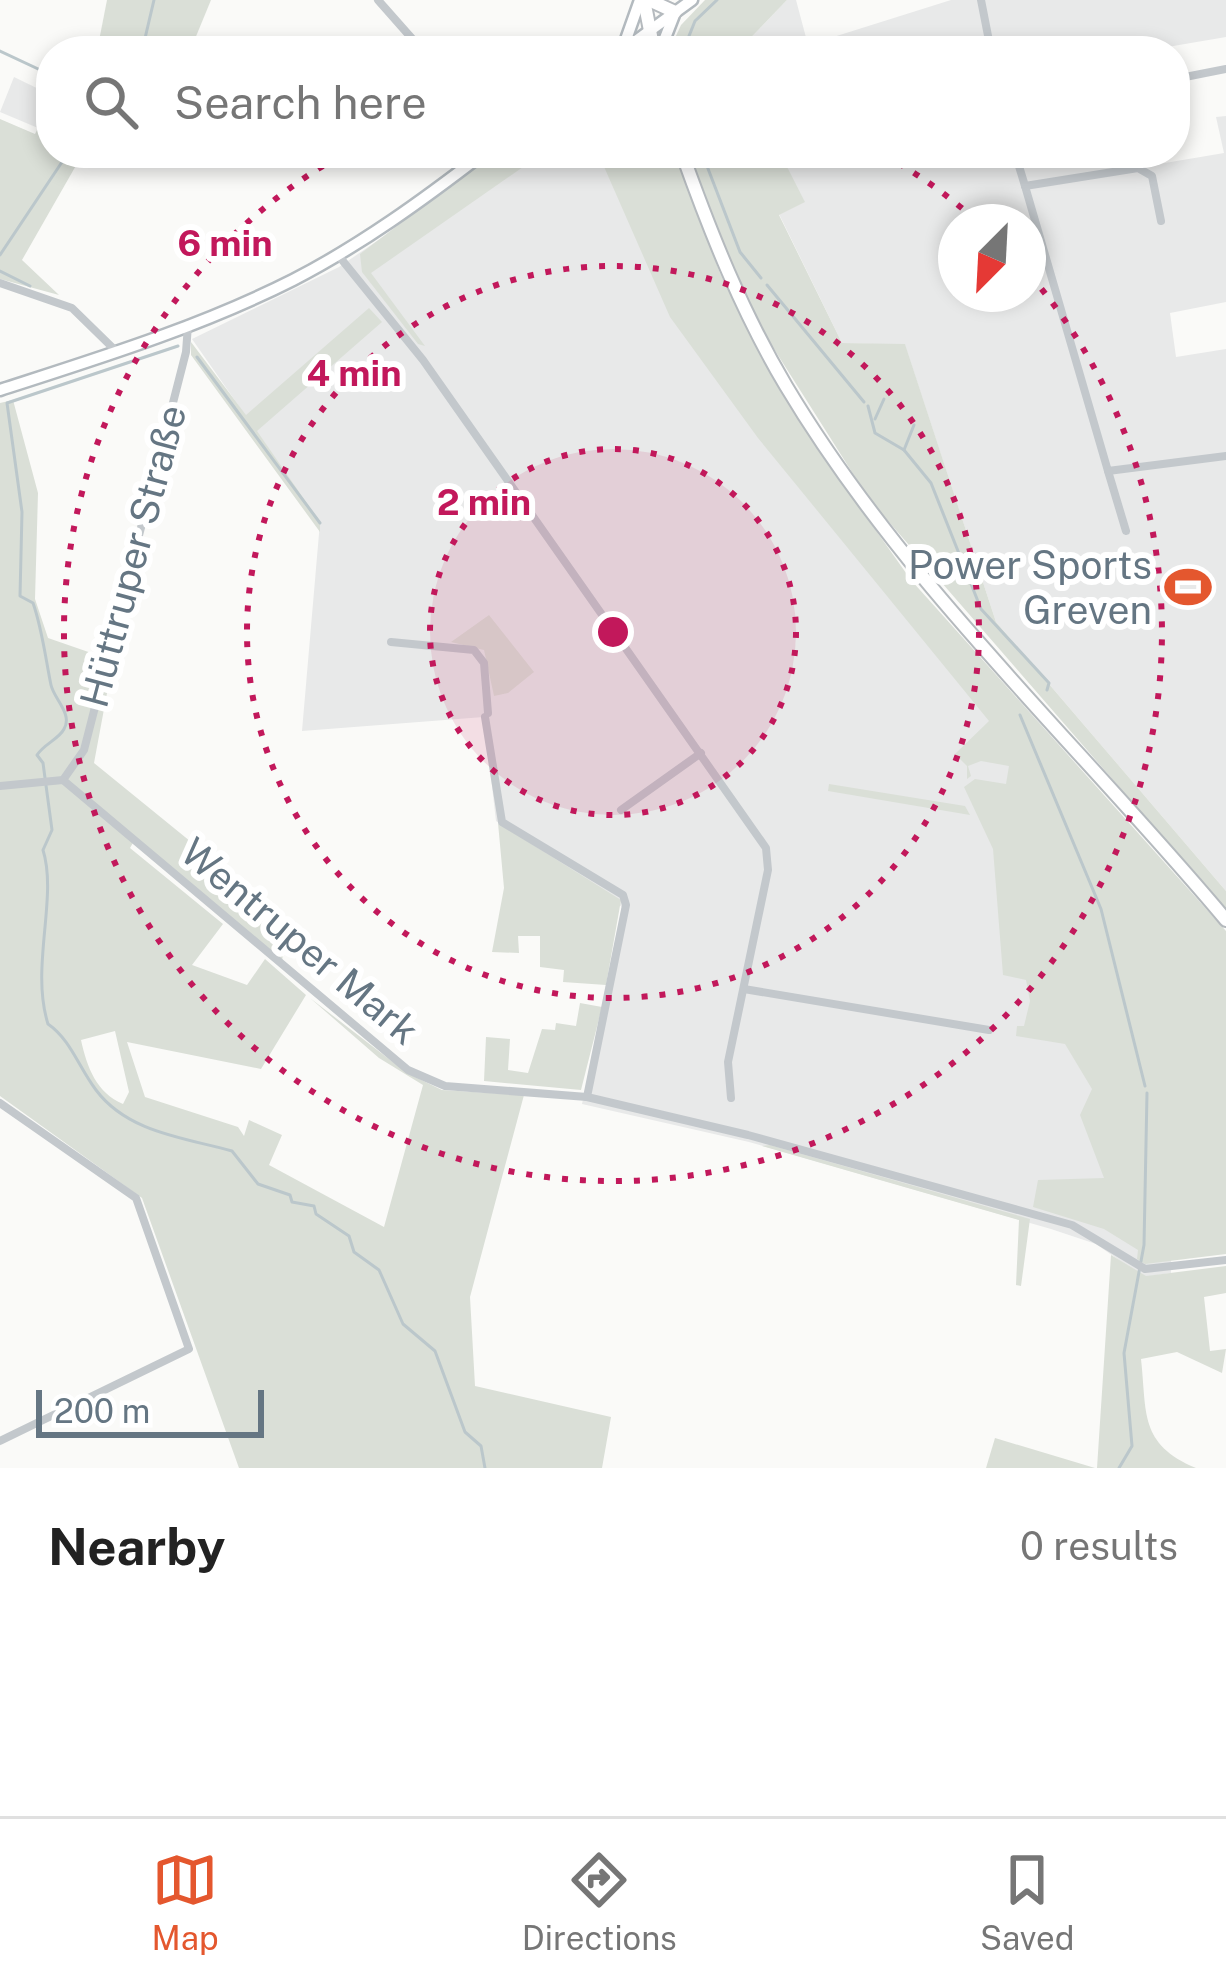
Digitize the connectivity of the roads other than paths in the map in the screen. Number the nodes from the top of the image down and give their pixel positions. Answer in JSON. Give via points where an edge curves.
{"nodes":[{"id":1,"x":378,"y":0,"type":"edge"},
{"id":2,"x":644,"y":0,"type":"edge"},
{"id":3,"x":692,"y":0,"type":"edge"},
{"id":4,"x":981,"y":0,"type":"edge"},
{"id":5,"x":675,"y":12,"type":"junction"},
{"id":6,"x":650,"y":32,"type":"junction"},
{"id":7,"x":410,"y":36,"type":"edge"},
{"id":8,"x":628,"y":36,"type":"edge"},
{"id":9,"x":644,"y":36,"type":"edge"},
{"id":10,"x":651,"y":36,"type":"edge"},
{"id":11,"x":664,"y":36,"type":"edge"},
{"id":12,"x":988,"y":36,"type":"edge"},
{"id":13,"x":1226,"y":69,"type":"edge"},
{"id":14,"x":1190,"y":76,"type":"edge"},
{"id":15,"x":463,"y":168,"type":"edge"},
{"id":16,"x":688,"y":168,"type":"edge"},
{"id":17,"x":1020,"y":168,"type":"edge"},
{"id":18,"x":1025,"y":186,"type":"junction"},
{"id":19,"x":1161,"y":221,"type":"dead end"},
{"id":20,"x":338,"y":255,"type":"junction"},
{"id":21,"x":0,"y":283,"type":"edge"},
{"id":22,"x":188,"y":325,"type":"junction"},
{"id":23,"x":117,"y":352,"type":"junction"},
{"id":24,"x":0,"y":390,"type":"edge"},
{"id":25,"x":1226,"y":456,"type":"edge"},
{"id":26,"x":1108,"y":471,"type":"junction"},
{"id":27,"x":1126,"y":530,"type":"dead end"},
{"id":28,"x":391,"y":642,"type":"dead end"},
{"id":29,"x":701,"y":753,"type":"junction"},
{"id":30,"x":62,"y":781,"type":"junction"},
{"id":31,"x":0,"y":786,"type":"edge"},
{"id":32,"x":621,"y":810,"type":"dead end"},
{"id":33,"x":1226,"y":920,"type":"edge"},
{"id":34,"x":743,"y":989,"type":"junction"},
{"id":35,"x":989,"y":1030,"type":"dead end"},
{"id":36,"x":587,"y":1097,"type":"junction"},
{"id":37,"x":731,"y":1098,"type":"dead end"},
{"id":38,"x":0,"y":1103,"type":"edge"},
{"id":39,"x":1226,"y":1260,"type":"edge"},
{"id":40,"x":0,"y":1441,"type":"edge"}],
"edges":[{"from":1,"to":7,"type":"street"},
{"from":2,"to":5,"type":"main road"},
{"from":2,"to":6,"type":"main road"},
{"from":2,"to":8,"type":"main road"},
{"from":3,"to":5,"type":"main road"},
{"from":4,"to":12,"type":"street"},
{"from":5,"to":6,"type":"main road"},
{"from":5,"to":11,"type":"main road"},
{"from":6,"to":9,"type":"main road"},
{"from":6,"to":10,"type":"main road"},
{"from":13,"to":14,"type":"street"},
{"from":15,"to":20,"type":"main road","name":"Hüttruper Straße"},
{"from":16,"to":33,"type":"main road","via":[[744,310],[860,496]]},
{"from":17,"to":18,"type":"street"},
{"from":18,"to":19,"type":"street","via":[[1138,168],[1153,176]]},
{"from":18,"to":26,"type":"street"},
{"from":20,"to":22,"type":"main road","name":"Hüttruper Straße"},
{"from":20,"to":29,"type":"street","via":[[423,360]]},
{"from":21,"to":23,"type":"street","via":[[72,308]]},
{"from":22,"to":23,"type":"main road","name":"Hüttruper Straße"},
{"from":22,"to":30,"type":"street","name":"Hüttruper Straße","via":[[84,750]]},
{"from":23,"to":24,"type":"main road","name":"Hüttruper Straße"},
{"from":25,"to":26,"type":"street"},
{"from":26,"to":27,"type":"street"},
{"from":28,"to":36,"type":"street","via":[[474,650],[484,663],[502,822],[623,895]]},
{"from":29,"to":32,"type":"street"},
{"from":29,"to":34,"type":"street","via":[[768,856]]},
{"from":30,"to":31,"type":"street"},
{"from":30,"to":36,"type":"street","name":"Wentruper Mark","via":[[408,1070],[445,1086]]},
{"from":34,"to":35,"type":"street"},
{"from":34,"to":37,"type":"street","via":[[728,1062]]},
{"from":36,"to":39,"type":"street","name":"Wentruper Mark","via":[[1072,1225],[1140,1266]]},
{"from":38,"to":40,"type":"street","via":[[136,1198],[188,1349]]}]}
